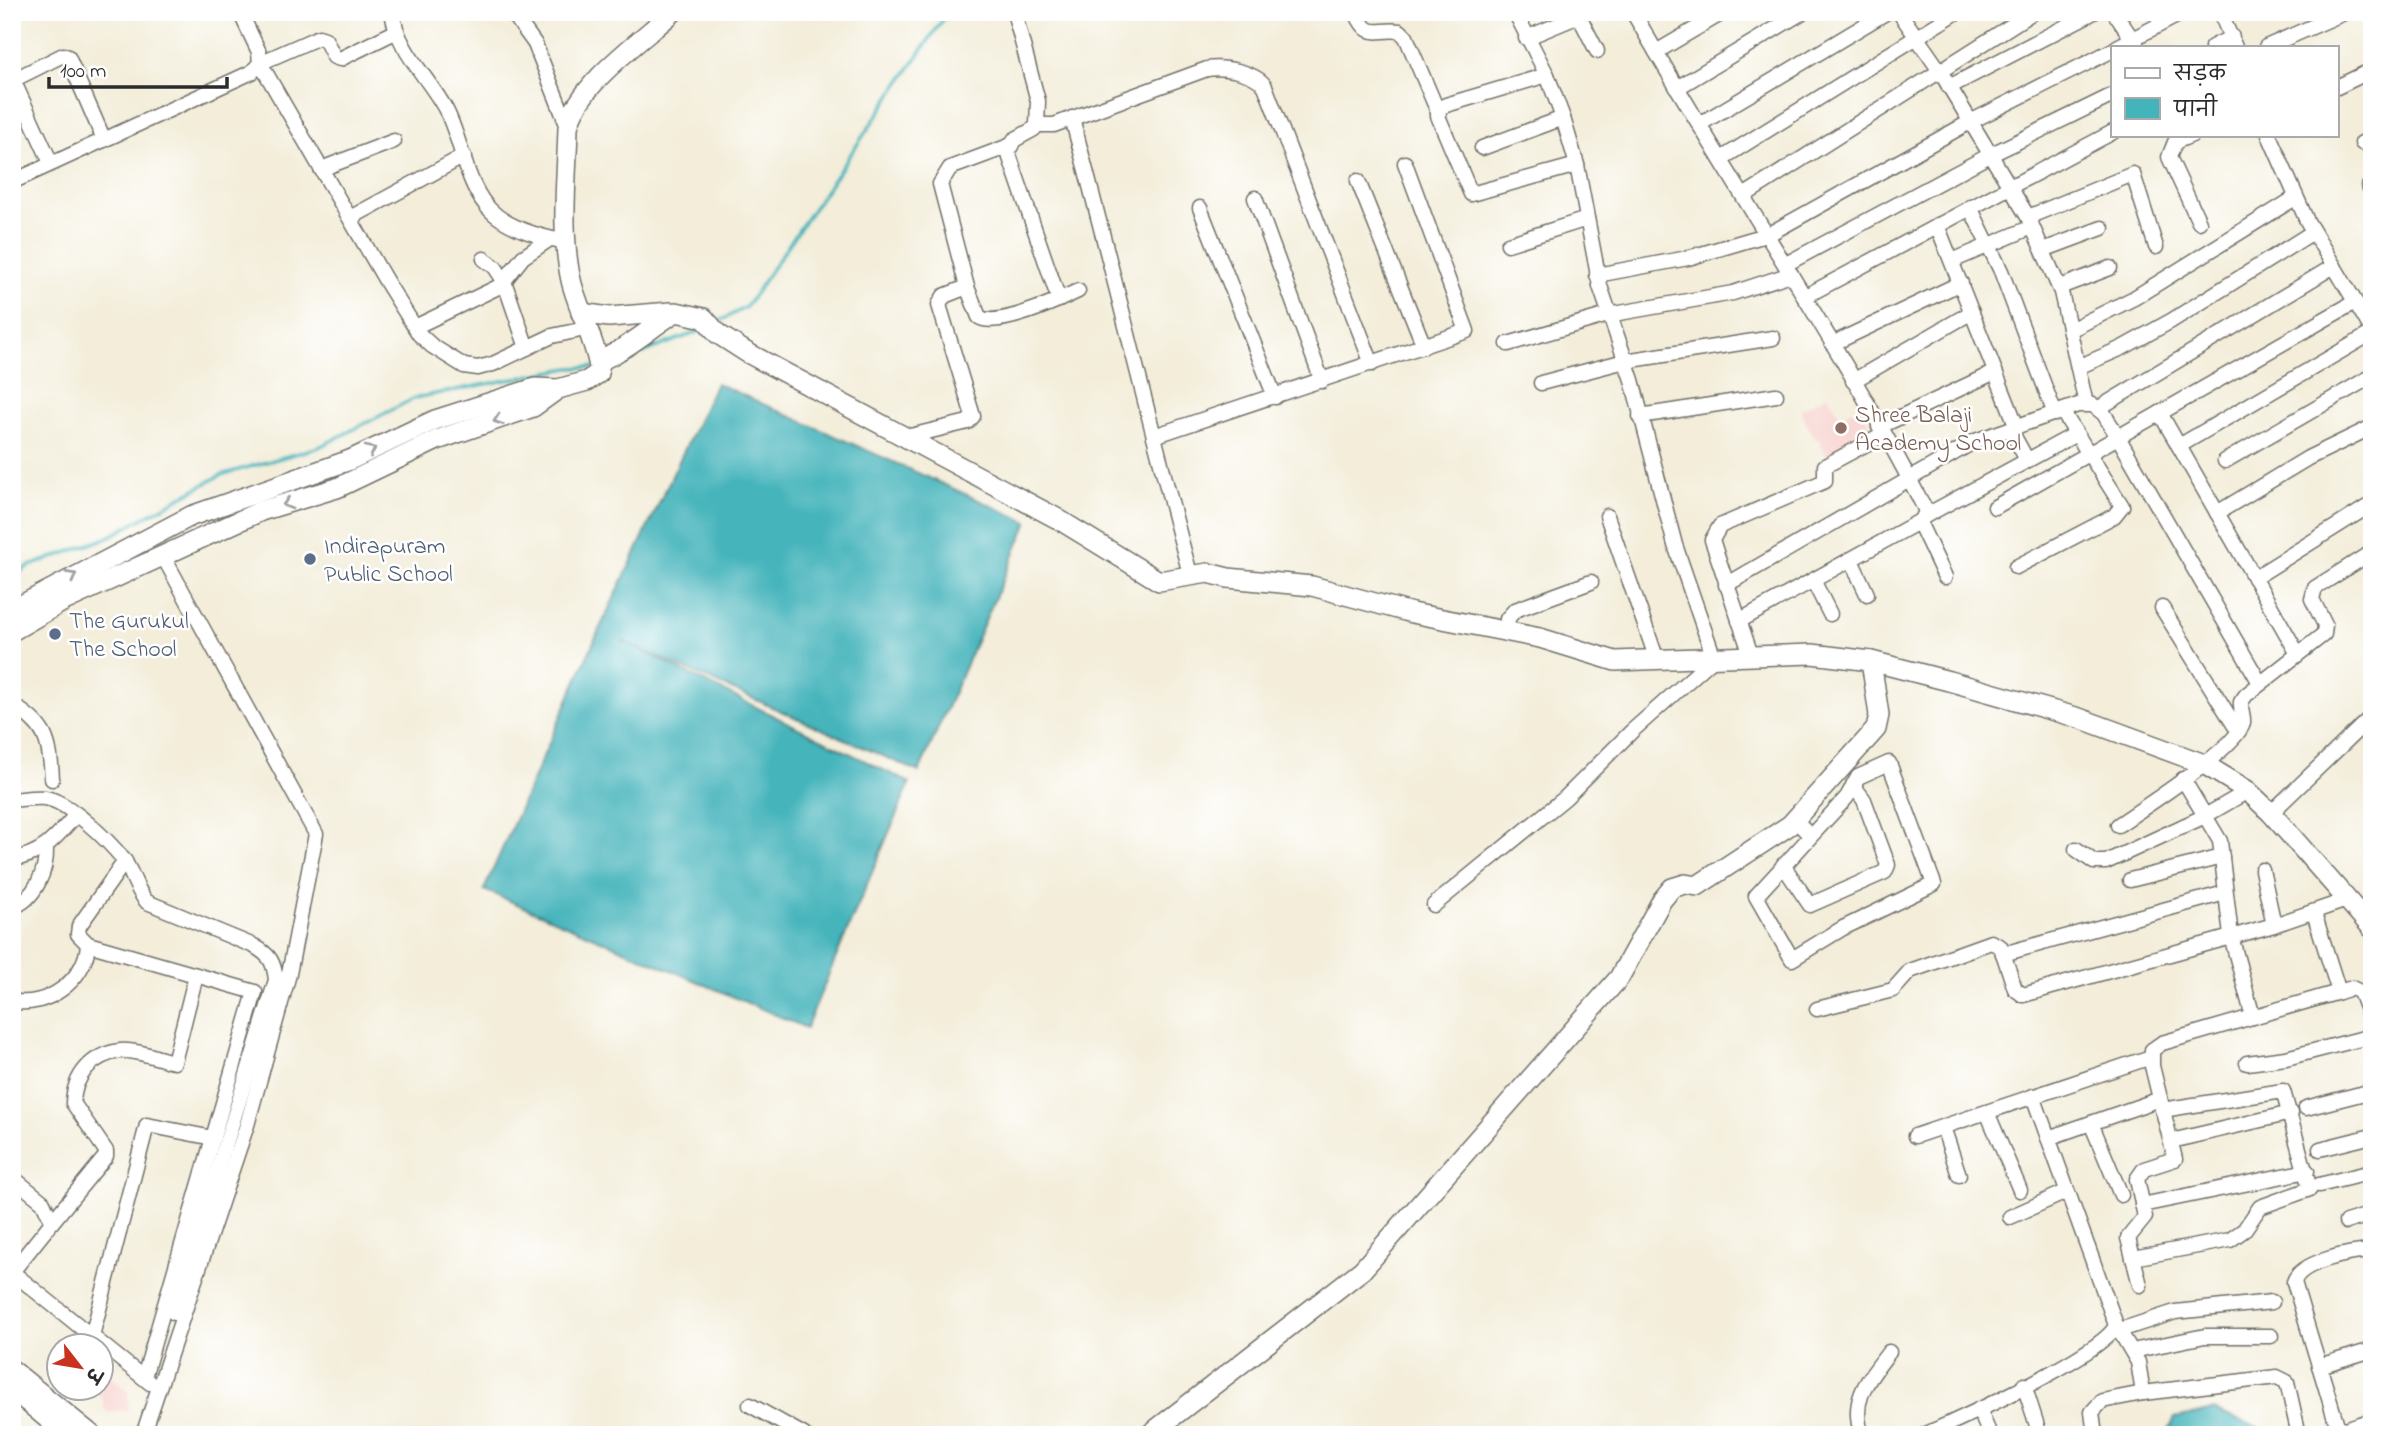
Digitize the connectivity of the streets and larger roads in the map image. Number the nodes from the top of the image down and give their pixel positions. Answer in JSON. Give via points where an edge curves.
{"nodes":[{"id":1,"x":240,"y":12,"type":"edge"},
{"id":2,"x":392,"y":12,"type":"edge"},
{"id":3,"x":512,"y":12,"type":"edge"},
{"id":4,"x":673,"y":12,"type":"edge"},
{"id":5,"x":1014,"y":12,"type":"edge"},
{"id":6,"x":1356,"y":12,"type":"edge"},
{"id":7,"x":1515,"y":12,"type":"edge"},
{"id":8,"x":1633,"y":12,"type":"edge"},
{"id":9,"x":1724,"y":12,"type":"edge"},
{"id":10,"x":1803,"y":12,"type":"edge"},
{"id":11,"x":1886,"y":12,"type":"edge"},
{"id":12,"x":1899,"y":12,"type":"edge"},
{"id":13,"x":1957,"y":12,"type":"edge"},
{"id":14,"x":2033,"y":12,"type":"edge"},
{"id":15,"x":2094,"y":12,"type":"edge"},
{"id":16,"x":2114,"y":12,"type":"edge"},
{"id":17,"x":2184,"y":12,"type":"edge"},
{"id":18,"x":2346,"y":12,"type":"edge"},
{"id":19,"x":1578,"y":14,"type":"edge"},
{"id":20,"x":2226,"y":14,"type":"edge"},
{"id":21,"x":396,"y":32,"type":"junction"},
{"id":22,"x":1526,"y":38,"type":"junction"},
{"id":23,"x":1915,"y":38,"type":"junction"},
{"id":24,"x":2234,"y":42,"type":"edge"},
{"id":25,"x":2135,"y":43,"type":"edge"},
{"id":26,"x":2216,"y":46,"type":"edge"},
{"id":27,"x":2268,"y":46,"type":"edge"},
{"id":28,"x":2111,"y":50,"type":"edge"},
{"id":29,"x":1597,"y":51,"type":"dead end"},
{"id":30,"x":1656,"y":52,"type":"junction"},
{"id":31,"x":260,"y":63,"type":"junction"},
{"id":32,"x":2372,"y":70,"type":"edge"},
{"id":33,"x":1940,"y":71,"type":"junction"},
{"id":34,"x":1547,"y":75,"type":"junction"},
{"id":35,"x":1949,"y":87,"type":"junction"},
{"id":36,"x":2338,"y":87,"type":"edge"},
{"id":37,"x":1677,"y":88,"type":"junction"},
{"id":38,"x":2111,"y":96,"type":"edge"},
{"id":39,"x":1438,"y":112,"type":"junction"},
{"id":40,"x":1072,"y":118,"type":"junction"},
{"id":41,"x":1563,"y":118,"type":"junction"},
{"id":42,"x":1970,"y":122,"type":"junction"},
{"id":43,"x":1700,"y":124,"type":"junction"},
{"id":44,"x":1037,"y":125,"type":"junction"},
{"id":45,"x":568,"y":127,"type":"junction"},
{"id":46,"x":2111,"y":133,"type":"edge"},
{"id":47,"x":2188,"y":136,"type":"edge"},
{"id":48,"x":2269,"y":136,"type":"edge"},
{"id":49,"x":104,"y":140,"type":"junction"},
{"id":50,"x":394,"y":141,"type":"dead end"},
{"id":51,"x":1009,"y":146,"type":"junction"},
{"id":52,"x":1482,"y":148,"type":"dead end"},
{"id":53,"x":1990,"y":155,"type":"junction"},
{"id":54,"x":464,"y":156,"type":"junction"},
{"id":55,"x":1721,"y":159,"type":"junction"},
{"id":56,"x":51,"y":163,"type":"junction"},
{"id":57,"x":1405,"y":163,"type":"dead end"},
{"id":58,"x":1577,"y":165,"type":"junction"},
{"id":59,"x":321,"y":169,"type":"junction"},
{"id":60,"x":1358,"y":181,"type":"dead end"},
{"id":61,"x":12,"y":182,"type":"edge"},
{"id":62,"x":2372,"y":185,"type":"edge"},
{"id":63,"x":2010,"y":186,"type":"junction"},
{"id":64,"x":2372,"y":193,"type":"edge"},
{"id":65,"x":1745,"y":195,"type":"junction"},
{"id":66,"x":1255,"y":198,"type":"dead end"},
{"id":67,"x":2295,"y":198,"type":"junction"},
{"id":68,"x":1970,"y":207,"type":"junction"},
{"id":69,"x":1200,"y":208,"type":"dead end"},
{"id":70,"x":350,"y":218,"type":"junction"},
{"id":71,"x":1587,"y":219,"type":"junction"},
{"id":72,"x":2030,"y":222,"type":"junction"},
{"id":73,"x":2199,"y":222,"type":"dead end"},
{"id":74,"x":1937,"y":225,"type":"junction"},
{"id":75,"x":2102,"y":228,"type":"dead end"},
{"id":76,"x":2313,"y":232,"type":"junction"},
{"id":77,"x":1769,"y":234,"type":"junction"},
{"id":78,"x":559,"y":241,"type":"junction"},
{"id":79,"x":1508,"y":244,"type":"dead end"},
{"id":80,"x":1989,"y":245,"type":"junction"},
{"id":81,"x":2156,"y":247,"type":"dead end"},
{"id":82,"x":2043,"y":250,"type":"junction"},
{"id":83,"x":484,"y":259,"type":"dead end"},
{"id":84,"x":1952,"y":261,"type":"junction"},
{"id":85,"x":2334,"y":266,"type":"junction"},
{"id":86,"x":2110,"y":268,"type":"dead end"},
{"id":87,"x":1788,"y":269,"type":"junction"},
{"id":88,"x":1597,"y":275,"type":"junction"},
{"id":89,"x":1961,"y":283,"type":"junction"},
{"id":90,"x":501,"y":284,"type":"junction"},
{"id":91,"x":967,"y":287,"type":"junction"},
{"id":92,"x":2060,"y":287,"type":"junction"},
{"id":93,"x":1077,"y":292,"type":"dead end"},
{"id":94,"x":1804,"y":297,"type":"junction"},
{"id":95,"x":1059,"y":300,"type":"junction"},
{"id":96,"x":2355,"y":302,"type":"junction"},
{"id":97,"x":676,"y":312,"type":"junction"},
{"id":98,"x":1972,"y":312,"type":"junction"},
{"id":99,"x":1608,"y":315,"type":"junction"},
{"id":100,"x":583,"y":321,"type":"junction"},
{"id":101,"x":415,"y":327,"type":"junction"},
{"id":102,"x":2070,"y":330,"type":"junction"},
{"id":103,"x":2372,"y":331,"type":"edge"},
{"id":104,"x":1773,"y":338,"type":"dead end"},
{"id":105,"x":1508,"y":344,"type":"dead end"},
{"id":106,"x":1832,"y":344,"type":"junction"},
{"id":107,"x":1424,"y":346,"type":"junction"},
{"id":108,"x":527,"y":348,"type":"junction"},
{"id":109,"x":1625,"y":361,"type":"junction"},
{"id":110,"x":1372,"y":364,"type":"junction"},
{"id":111,"x":600,"y":367,"type":"junction"},
{"id":112,"x":2078,"y":368,"type":"junction"},
{"id":113,"x":1995,"y":372,"type":"junction"},
{"id":114,"x":2372,"y":376,"type":"edge"},
{"id":115,"x":1322,"y":381,"type":"junction"},
{"id":116,"x":1853,"y":381,"type":"junction"},
{"id":117,"x":1541,"y":383,"type":"dead end"},
{"id":118,"x":558,"y":389,"type":"junction"},
{"id":119,"x":1776,"y":395,"type":"dead end"},
{"id":120,"x":1275,"y":397,"type":"junction"},
{"id":121,"x":2092,"y":406,"type":"junction"},
{"id":122,"x":2059,"y":412,"type":"junction"},
{"id":123,"x":2160,"y":413,"type":"junction"},
{"id":124,"x":1640,"y":416,"type":"junction"},
{"id":125,"x":2372,"y":427,"type":"edge"},
{"id":126,"x":2013,"y":428,"type":"junction"},
{"id":127,"x":1881,"y":431,"type":"junction"},
{"id":128,"x":2076,"y":434,"type":"junction"},
{"id":129,"x":1154,"y":436,"type":"junction"},
{"id":130,"x":2118,"y":437,"type":"junction"},
{"id":131,"x":906,"y":438,"type":"junction"},
{"id":132,"x":2179,"y":446,"type":"junction"},
{"id":133,"x":2090,"y":453,"type":"junction"},
{"id":134,"x":2027,"y":460,"type":"junction"},
{"id":135,"x":2225,"y":461,"type":"dead end"},
{"id":136,"x":1907,"y":479,"type":"junction"},
{"id":137,"x":2372,"y":504,"type":"edge"},
{"id":138,"x":1995,"y":507,"type":"dead end"},
{"id":139,"x":2217,"y":513,"type":"junction"},
{"id":140,"x":1607,"y":516,"type":"dead end"},
{"id":141,"x":1922,"y":519,"type":"junction"},
{"id":142,"x":2372,"y":552,"type":"edge"},
{"id":143,"x":163,"y":556,"type":"junction"},
{"id":144,"x":1851,"y":560,"type":"junction"},
{"id":145,"x":2015,"y":567,"type":"dead end"},
{"id":146,"x":1190,"y":574,"type":"junction"},
{"id":147,"x":1945,"y":577,"type":"dead end"},
{"id":148,"x":2254,"y":578,"type":"junction"},
{"id":149,"x":1813,"y":580,"type":"junction"},
{"id":150,"x":1591,"y":582,"type":"dead end"},
{"id":151,"x":1727,"y":585,"type":"junction"},
{"id":152,"x":1867,"y":594,"type":"dead end"},
{"id":153,"x":2162,"y":608,"type":"dead end"},
{"id":154,"x":12,"y":610,"type":"edge"},
{"id":155,"x":1830,"y":614,"type":"dead end"},
{"id":156,"x":1739,"y":621,"type":"junction"},
{"id":157,"x":12,"y":631,"type":"edge"},
{"id":158,"x":1509,"y":631,"type":"junction"},
{"id":159,"x":2298,"y":654,"type":"junction"},
{"id":160,"x":1714,"y":658,"type":"junction"},
{"id":161,"x":1752,"y":658,"type":"junction"},
{"id":162,"x":1657,"y":660,"type":"junction"},
{"id":163,"x":1871,"y":661,"type":"junction"},
{"id":164,"x":2260,"y":683,"type":"junction"},
{"id":165,"x":12,"y":705,"type":"edge"},
{"id":166,"x":2372,"y":716,"type":"edge"},
{"id":167,"x":2238,"y":732,"type":"junction"},
{"id":168,"x":2204,"y":764,"type":"junction"},
{"id":169,"x":52,"y":779,"type":"dead end"},
{"id":170,"x":2183,"y":779,"type":"junction"},
{"id":171,"x":1853,"y":786,"type":"junction"},
{"id":172,"x":2248,"y":791,"type":"junction"},
{"id":173,"x":12,"y":800,"type":"edge"},
{"id":174,"x":2271,"y":813,"type":"junction"},
{"id":175,"x":75,"y":816,"type":"junction"},
{"id":176,"x":2205,"y":816,"type":"junction"},
{"id":177,"x":1795,"y":820,"type":"junction"},
{"id":178,"x":2118,"y":825,"type":"dead end"},
{"id":179,"x":1811,"y":836,"type":"junction"},
{"id":180,"x":46,"y":848,"type":"junction"},
{"id":181,"x":2076,"y":849,"type":"dead end"},
{"id":182,"x":2222,"y":857,"type":"junction"},
{"id":183,"x":12,"y":859,"type":"edge"},
{"id":184,"x":125,"y":861,"type":"junction"},
{"id":185,"x":1783,"y":865,"type":"junction"},
{"id":186,"x":2262,"y":870,"type":"dead end"},
{"id":187,"x":2130,"y":880,"type":"dead end"},
{"id":188,"x":2225,"y":893,"type":"junction"},
{"id":189,"x":2347,"y":900,"type":"junction"},
{"id":190,"x":1434,"y":905,"type":"dead end"},
{"id":191,"x":12,"y":907,"type":"edge"},
{"id":192,"x":2314,"y":913,"type":"junction"},
{"id":193,"x":2273,"y":925,"type":"junction"},
{"id":194,"x":2372,"y":928,"type":"edge"},
{"id":195,"x":2231,"y":936,"type":"junction"},
{"id":196,"x":88,"y":944,"type":"junction"},
{"id":197,"x":2003,"y":954,"type":"junction"},
{"id":198,"x":196,"y":975,"type":"junction"},
{"id":199,"x":2339,"y":992,"type":"junction"},
{"id":200,"x":12,"y":1001,"type":"edge"},
{"id":201,"x":1817,"y":1009,"type":"dead end"},
{"id":202,"x":2253,"y":1017,"type":"junction"},
{"id":203,"x":2372,"y":1023,"type":"edge"},
{"id":204,"x":2372,"y":1036,"type":"edge"},
{"id":205,"x":2151,"y":1056,"type":"junction"},
{"id":206,"x":2247,"y":1063,"type":"dead end"},
{"id":207,"x":2372,"y":1091,"type":"edge"},
{"id":208,"x":2034,"y":1096,"type":"junction"},
{"id":209,"x":2161,"y":1105,"type":"junction"},
{"id":210,"x":2306,"y":1108,"type":"dead end"},
{"id":211,"x":1987,"y":1112,"type":"junction"},
{"id":212,"x":2291,"y":1113,"type":"junction"},
{"id":213,"x":2091,"y":1123,"type":"junction"},
{"id":214,"x":1943,"y":1127,"type":"junction"},
{"id":215,"x":1915,"y":1136,"type":"dead end"},
{"id":216,"x":2372,"y":1136,"type":"edge"},
{"id":217,"x":213,"y":1138,"type":"junction"},
{"id":218,"x":2048,"y":1138,"type":"junction"},
{"id":219,"x":2171,"y":1141,"type":"junction"},
{"id":220,"x":2320,"y":1149,"type":"dead end"},
{"id":221,"x":2307,"y":1171,"type":"junction"},
{"id":222,"x":2372,"y":1172,"type":"edge"},
{"id":223,"x":1959,"y":1175,"type":"dead end"},
{"id":224,"x":12,"y":1177,"type":"edge"},
{"id":225,"x":2319,"y":1185,"type":"dead end"},
{"id":226,"x":2020,"y":1190,"type":"dead end"},
{"id":227,"x":2066,"y":1192,"type":"junction"},
{"id":228,"x":2121,"y":1195,"type":"dead end"},
{"id":229,"x":2142,"y":1205,"type":"junction"},
{"id":230,"x":2372,"y":1214,"type":"edge"},
{"id":231,"x":2010,"y":1217,"type":"dead end"},
{"id":232,"x":2346,"y":1222,"type":"dead end"},
{"id":233,"x":52,"y":1223,"type":"junction"},
{"id":234,"x":2372,"y":1251,"type":"edge"},
{"id":235,"x":2133,"y":1258,"type":"junction"},
{"id":236,"x":12,"y":1272,"type":"edge"},
{"id":237,"x":2140,"y":1285,"type":"dead end"},
{"id":238,"x":2272,"y":1302,"type":"dead end"},
{"id":239,"x":2118,"y":1328,"type":"junction"},
{"id":240,"x":87,"y":1332,"type":"edge"},
{"id":241,"x":93,"y":1332,"type":"edge"},
{"id":242,"x":2271,"y":1336,"type":"dead end"},
{"id":243,"x":2372,"y":1350,"type":"edge"},
{"id":244,"x":2133,"y":1351,"type":"junction"},
{"id":245,"x":1889,"y":1352,"type":"dead end"},
{"id":246,"x":116,"y":1355,"type":"edge"},
{"id":247,"x":2319,"y":1366,"type":"junction"},
{"id":248,"x":12,"y":1370,"type":"edge"},
{"id":249,"x":148,"y":1381,"type":"junction"},
{"id":250,"x":2024,"y":1385,"type":"junction"},
{"id":251,"x":12,"y":1389,"type":"edge"},
{"id":252,"x":2144,"y":1393,"type":"junction"},
{"id":253,"x":750,"y":1405,"type":"dead end"},
{"id":254,"x":1979,"y":1409,"type":"junction"},
{"id":255,"x":2372,"y":1420,"type":"edge"},
{"id":256,"x":2339,"y":1433,"type":"edge"},
{"id":257,"x":67,"y":1435,"type":"edge"},
{"id":258,"x":92,"y":1435,"type":"edge"},
{"id":259,"x":135,"y":1435,"type":"edge"},
{"id":260,"x":143,"y":1435,"type":"edge"},
{"id":261,"x":804,"y":1435,"type":"edge"},
{"id":262,"x":1149,"y":1435,"type":"edge"},
{"id":263,"x":1862,"y":1435,"type":"edge"},
{"id":264,"x":1924,"y":1435,"type":"edge"},
{"id":265,"x":1990,"y":1435,"type":"edge"},
{"id":266,"x":2040,"y":1435,"type":"edge"},
{"id":267,"x":2095,"y":1435,"type":"edge"},
{"id":268,"x":2299,"y":1435,"type":"edge"}],
"edges":[{"from":1,"to":31,"type":"street","via":[[260,52]]},
{"from":2,"to":21,"type":"street"},
{"from":3,"to":45,"type":"street","via":[[535,44]]},
{"from":4,"to":45,"type":"street","via":[[585,92],[572,110]]},
{"from":5,"to":44,"type":"street","via":[[1038,101]]},
{"from":6,"to":39,"type":"street","via":[[1372,33],[1392,30],[1406,37]]},
{"from":7,"to":22,"type":"street"},
{"from":8,"to":30,"type":"street"},
{"from":9,"to":30,"type":"street"},
{"from":10,"to":37,"type":"street"},
{"from":11,"to":43,"type":"street"},
{"from":12,"to":23,"type":"street"},
{"from":13,"to":23,"type":"street"},
{"from":14,"to":33,"type":"street"},
{"from":15,"to":35,"type":"street"},
{"from":16,"to":25,"type":"street"},
{"from":17,"to":25,"type":"street"},
{"from":18,"to":27,"type":"street"},
{"from":19,"to":22,"type":"street"},
{"from":19,"to":29,"type":"street"},
{"from":20,"to":24,"type":"street"},
{"from":21,"to":31,"type":"street","via":[[340,59],[319,37]]},
{"from":21,"to":54,"type":"street","via":[[446,111]]},
{"from":22,"to":34,"type":"street"},
{"from":23,"to":33,"type":"street"},
{"from":23,"to":55,"type":"street"},
{"from":24,"to":26,"type":"street"},
{"from":28,"to":42,"type":"street"},
{"from":30,"to":37,"type":"street"},
{"from":31,"to":49,"type":"street","via":[[252,72]]},
{"from":31,"to":59,"type":"street"},
{"from":32,"to":36,"type":"street"},
{"from":33,"to":35,"type":"street"},
{"from":33,"to":65,"type":"street"},
{"from":34,"to":39,"type":"street","via":[[1446,105]]},
{"from":34,"to":41,"type":"street"},
{"from":35,"to":42,"type":"street"},
{"from":37,"to":43,"type":"street"},
{"from":38,"to":53,"type":"street"},
{"from":39,"to":58,"type":"street","via":[[1472,194]]},
{"from":40,"to":44,"type":"street"},
{"from":40,"to":110,"type":"street","via":[[1216,67],[1259,78]]},
{"from":40,"to":129,"type":"street"},
{"from":41,"to":52,"type":"street"},
{"from":41,"to":58,"type":"street"},
{"from":42,"to":53,"type":"street"},
{"from":42,"to":77,"type":"street"},
{"from":43,"to":55,"type":"street"},
{"from":44,"to":51,"type":"street"},
{"from":45,"to":78,"type":"street"},
{"from":46,"to":63,"type":"street"},
{"from":47,"to":73,"type":"street","via":[[2175,142],[2169,157]]},
{"from":48,"to":67,"type":"street"},
{"from":49,"to":56,"type":"street"},
{"from":49,"to":56,"type":"street","via":[[68,57],[63,55],[13,80]]},
{"from":50,"to":59,"type":"street"},
{"from":51,"to":91,"type":"street","via":[[950,168],[942,177],[940,184]]},
{"from":51,"to":95,"type":"street"},
{"from":53,"to":63,"type":"street"},
{"from":53,"to":87,"type":"street"},
{"from":54,"to":70,"type":"street"},
{"from":54,"to":78,"type":"street","via":[[491,211],[529,233]]},
{"from":55,"to":65,"type":"street"},
{"from":56,"to":61,"type":"street"},
{"from":57,"to":107,"type":"street","via":[[1466,331]]},
{"from":58,"to":71,"type":"street"},
{"from":59,"to":70,"type":"street"},
{"from":60,"to":107,"type":"street"},
{"from":62,"to":64,"type":"street"},
{"from":63,"to":68,"type":"street"},
{"from":63,"to":72,"type":"street"},
{"from":65,"to":77,"type":"street"},
{"from":66,"to":115,"type":"street"},
{"from":67,"to":76,"type":"street"},
{"from":67,"to":102,"type":"street","via":[[2134,298]]},
{"from":68,"to":74,"type":"street"},
{"from":68,"to":80,"type":"street"},
{"from":69,"to":120,"type":"street"},
{"from":70,"to":101,"type":"street"},
{"from":71,"to":79,"type":"street"},
{"from":71,"to":88,"type":"street"},
{"from":72,"to":80,"type":"street"},
{"from":72,"to":81,"type":"street","via":[[2133,174]]},
{"from":72,"to":82,"type":"street"},
{"from":74,"to":84,"type":"street"},
{"from":74,"to":94,"type":"street"},
{"from":75,"to":82,"type":"street"},
{"from":76,"to":85,"type":"street"},
{"from":76,"to":112,"type":"street","via":[[2171,321]]},
{"from":77,"to":87,"type":"street"},
{"from":77,"to":88,"type":"street","via":[[1688,258]]},
{"from":78,"to":90,"type":"street","via":[[523,257]]},
{"from":78,"to":100,"type":"street"},
{"from":80,"to":84,"type":"street"},
{"from":80,"to":122,"type":"street"},
{"from":82,"to":92,"type":"street"},
{"from":83,"to":90,"type":"street","via":[[495,267]]},
{"from":84,"to":89,"type":"street"},
{"from":85,"to":96,"type":"street"},
{"from":85,"to":121,"type":"street"},
{"from":86,"to":92,"type":"street"},
{"from":87,"to":94,"type":"street"},
{"from":87,"to":99,"type":"street","via":[[1733,293]]},
{"from":88,"to":99,"type":"street"},
{"from":89,"to":98,"type":"street"},
{"from":89,"to":106,"type":"street"},
{"from":90,"to":101,"type":"street"},
{"from":90,"to":108,"type":"street"},
{"from":91,"to":95,"type":"street","via":[[983,320]]},
{"from":91,"to":131,"type":"street","via":[[944,296],[940,305],[973,416],[968,422]]},
{"from":92,"to":102,"type":"street"},
{"from":93,"to":95,"type":"street"},
{"from":94,"to":106,"type":"street"},
{"from":96,"to":103,"type":"street"},
{"from":96,"to":123,"type":"street"},
{"from":97,"to":100,"type":"street"},
{"from":97,"to":111,"type":"street"},
{"from":97,"to":131,"type":"street","via":[[694,314]]},
{"from":98,"to":113,"type":"street"},
{"from":98,"to":116,"type":"street"},
{"from":99,"to":105,"type":"street"},
{"from":99,"to":109,"type":"street"},
{"from":100,"to":108,"type":"street"},
{"from":100,"to":111,"type":"street"},
{"from":101,"to":108,"type":"street","via":[[432,346],[464,366],[494,365]]},
{"from":102,"to":112,"type":"street"},
{"from":103,"to":132,"type":"street"},
{"from":104,"to":109,"type":"street"},
{"from":106,"to":116,"type":"street"},
{"from":107,"to":110,"type":"street"},
{"from":109,"to":117,"type":"street"},
{"from":109,"to":124,"type":"street"},
{"from":110,"to":115,"type":"street"},
{"from":111,"to":118,"type":"street","via":[[587,381]]},
{"from":112,"to":121,"type":"street"},
{"from":113,"to":126,"type":"street"},
{"from":113,"to":127,"type":"street"},
{"from":114,"to":135,"type":"street"},
{"from":115,"to":120,"type":"street"},
{"from":116,"to":127,"type":"street"},
{"from":118,"to":143,"type":"street","one_way":true,"via":[[533,408],[438,440],[350,482],[261,511]]},
{"from":154,"to":118,"type":"street","one_way":true,"via":[[191,516],[350,460],[435,420],[535,388]]},
{"from":119,"to":124,"type":"street"},
{"from":120,"to":129,"type":"street"},
{"from":121,"to":122,"type":"street"},
{"from":121,"to":130,"type":"street"},
{"from":122,"to":126,"type":"street"},
{"from":122,"to":128,"type":"street"},
{"from":123,"to":130,"type":"street"},
{"from":123,"to":132,"type":"street"},
{"from":124,"to":160,"type":"street","via":[[1675,545]]},
{"from":125,"to":139,"type":"street","via":[[2308,457]]},
{"from":126,"to":134,"type":"street"},
{"from":126,"to":136,"type":"street","via":[[1975,441]]},
{"from":127,"to":136,"type":"street"},
{"from":127,"to":151,"type":"street","via":[[1825,466],[1825,481],[1720,526],[1712,540]]},
{"from":128,"to":133,"type":"street"},
{"from":128,"to":134,"type":"street"},
{"from":129,"to":146,"type":"street"},
{"from":130,"to":133,"type":"street"},
{"from":130,"to":164,"type":"street"},
{"from":131,"to":146,"type":"street","via":[[1100,542],[1158,581]]},
{"from":132,"to":139,"type":"street"},
{"from":133,"to":138,"type":"street"},
{"from":133,"to":145,"type":"street","via":[[2120,501],[2120,511]]},
{"from":134,"to":141,"type":"street"},
{"from":136,"to":141,"type":"street","via":[[1926,511]]},
{"from":136,"to":151,"type":"street"},
{"from":137,"to":148,"type":"street"},
{"from":139,"to":148,"type":"street"},
{"from":140,"to":162,"type":"street"},
{"from":141,"to":144,"type":"street"},
{"from":141,"to":147,"type":"street"},
{"from":142,"to":159,"type":"street","via":[[2315,588],[2312,599],[2326,631]]},
{"from":143,"to":157,"type":"street","via":[[64,601]]},
{"from":143,"to":260,"type":"street","via":[[316,834],[289,974],[247,1125]]},
{"from":144,"to":149,"type":"street"},
{"from":144,"to":152,"type":"street"},
{"from":146,"to":158,"type":"street","via":[[1312,586],[1412,613]]},
{"from":148,"to":159,"type":"street"},
{"from":149,"to":155,"type":"street"},
{"from":149,"to":156,"type":"street"},
{"from":150,"to":158,"type":"street","via":[[1515,610],[1507,619]]},
{"from":151,"to":156,"type":"street"},
{"from":153,"to":167,"type":"street"},
{"from":156,"to":161,"type":"street"},
{"from":158,"to":162,"type":"street","via":[[1615,661]]},
{"from":159,"to":164,"type":"street"},
{"from":160,"to":161,"type":"street"},
{"from":160,"to":162,"type":"street"},
{"from":160,"to":190,"type":"street","via":[[1566,798]]},
{"from":161,"to":163,"type":"street","via":[[1812,654]]},
{"from":163,"to":168,"type":"street","via":[[2079,718]]},
{"from":163,"to":177,"type":"street","via":[[1879,715],[1876,729]]},
{"from":164,"to":167,"type":"street","via":[[2241,702],[2243,720]]},
{"from":165,"to":169,"type":"street","via":[[41,726],[51,754]]},
{"from":166,"to":174,"type":"street"},
{"from":167,"to":168,"type":"street"},
{"from":168,"to":170,"type":"street"},
{"from":168,"to":172,"type":"street"},
{"from":170,"to":176,"type":"street"},
{"from":170,"to":178,"type":"street"},
{"from":171,"to":179,"type":"street"},
{"from":171,"to":185,"type":"street","via":[[1864,800],[1884,852],[1885,872],[1810,905]]},
{"from":171,"to":185,"type":"street","via":[[1858,777],[1889,763],[1934,884],[1843,928],[1792,959],[1755,896]]},
{"from":172,"to":174,"type":"street"},
{"from":172,"to":176,"type":"street"},
{"from":173,"to":175,"type":"street","via":[[47,798]]},
{"from":174,"to":189,"type":"street"},
{"from":175,"to":180,"type":"street"},
{"from":175,"to":184,"type":"street"},
{"from":176,"to":181,"type":"street","via":[[2106,862],[2082,857]]},
{"from":176,"to":182,"type":"street","via":[[2220,841]]},
{"from":177,"to":179,"type":"street"},
{"from":177,"to":262,"type":"street","via":[[1697,886],[1672,888],[1619,978],[1362,1270]]},
{"from":179,"to":185,"type":"street"},
{"from":180,"to":183,"type":"street"},
{"from":180,"to":191,"type":"street","via":[[46,866],[32,891]]},
{"from":182,"to":187,"type":"street"},
{"from":182,"to":188,"type":"street"},
{"from":184,"to":196,"type":"street","via":[[79,926],[78,934]]},
{"from":184,"to":249,"type":"street","via":[[137,891],[147,902],[260,950],[275,964],[276,980]]},
{"from":186,"to":193,"type":"street"},
{"from":188,"to":195,"type":"street"},
{"from":188,"to":197,"type":"street"},
{"from":189,"to":192,"type":"street"},
{"from":189,"to":194,"type":"street"},
{"from":192,"to":193,"type":"street"},
{"from":192,"to":199,"type":"street"},
{"from":193,"to":195,"type":"street"},
{"from":195,"to":197,"type":"street","via":[[2023,995],[2015,989]]},
{"from":195,"to":202,"type":"street"},
{"from":196,"to":198,"type":"street"},
{"from":196,"to":200,"type":"street","via":[[79,968],[58,995],[48,1000]]},
{"from":197,"to":201,"type":"street","via":[[2001,947],[1991,942],[1910,971],[1893,990]]},
{"from":198,"to":217,"type":"street","via":[[255,992]]},
{"from":198,"to":233,"type":"street","via":[[174,1062],[120,1051],[90,1064],[78,1076],[73,1103],[106,1156]]},
{"from":199,"to":202,"type":"street"},
{"from":199,"to":203,"type":"street","via":[[2352,988],[2360,992]]},
{"from":202,"to":205,"type":"street","via":[[2162,1043]]},
{"from":204,"to":206,"type":"street"},
{"from":205,"to":208,"type":"street"},
{"from":205,"to":209,"type":"street"},
{"from":207,"to":210,"type":"street"},
{"from":208,"to":211,"type":"street"},
{"from":208,"to":218,"type":"street"},
{"from":209,"to":212,"type":"street","via":[[2277,1090],[2286,1096]]},
{"from":209,"to":213,"type":"street"},
{"from":209,"to":219,"type":"street"},
{"from":211,"to":214,"type":"street"},
{"from":211,"to":226,"type":"street"},
{"from":212,"to":219,"type":"street"},
{"from":212,"to":221,"type":"street"},
{"from":213,"to":218,"type":"street"},
{"from":213,"to":228,"type":"street"},
{"from":214,"to":215,"type":"street"},
{"from":214,"to":223,"type":"street"},
{"from":216,"to":220,"type":"street"},
{"from":217,"to":241,"type":"street","via":[[147,1125]]},
{"from":217,"to":249,"type":"street"},
{"from":218,"to":227,"type":"street"},
{"from":219,"to":229,"type":"street","via":[[2175,1159],[2139,1173]]},
{"from":221,"to":229,"type":"street"},
{"from":221,"to":235,"type":"street","via":[[2310,1189],[2260,1207],[2244,1230],[2230,1240]]},
{"from":222,"to":225,"type":"street"},
{"from":224,"to":233,"type":"street","via":[[43,1202]]},
{"from":227,"to":231,"type":"street"},
{"from":227,"to":239,"type":"street"},
{"from":229,"to":235,"type":"street","via":[[2144,1221],[2127,1238]]},
{"from":230,"to":232,"type":"street"},
{"from":233,"to":236,"type":"street"},
{"from":234,"to":247,"type":"street","via":[[2340,1256],[2295,1277]]},
{"from":235,"to":237,"type":"street"},
{"from":236,"to":240,"type":"street"},
{"from":238,"to":239,"type":"street","via":[[2175,1312]]},
{"from":239,"to":244,"type":"street"},
{"from":239,"to":250,"type":"street","via":[[2105,1342]]},
{"from":242,"to":244,"type":"street","via":[[2204,1336]]},
{"from":243,"to":247,"type":"street"},
{"from":244,"to":252,"type":"street"},
{"from":245,"to":263,"type":"street","via":[[1858,1396],[1857,1422]]},
{"from":246,"to":249,"type":"street"},
{"from":247,"to":256,"type":"street"},
{"from":248,"to":258,"type":"street"},
{"from":249,"to":259,"type":"street"},
{"from":250,"to":254,"type":"street"},
{"from":250,"to":266,"type":"street"},
{"from":251,"to":257,"type":"street"},
{"from":252,"to":267,"type":"street","via":[[2095,1405]]},
{"from":252,"to":268,"type":"street","via":[[2283,1378],[2291,1390]]},
{"from":253,"to":261,"type":"street"},
{"from":254,"to":264,"type":"street"},
{"from":254,"to":265,"type":"street"},
{"from":255,"to":256,"type":"street"}]}
